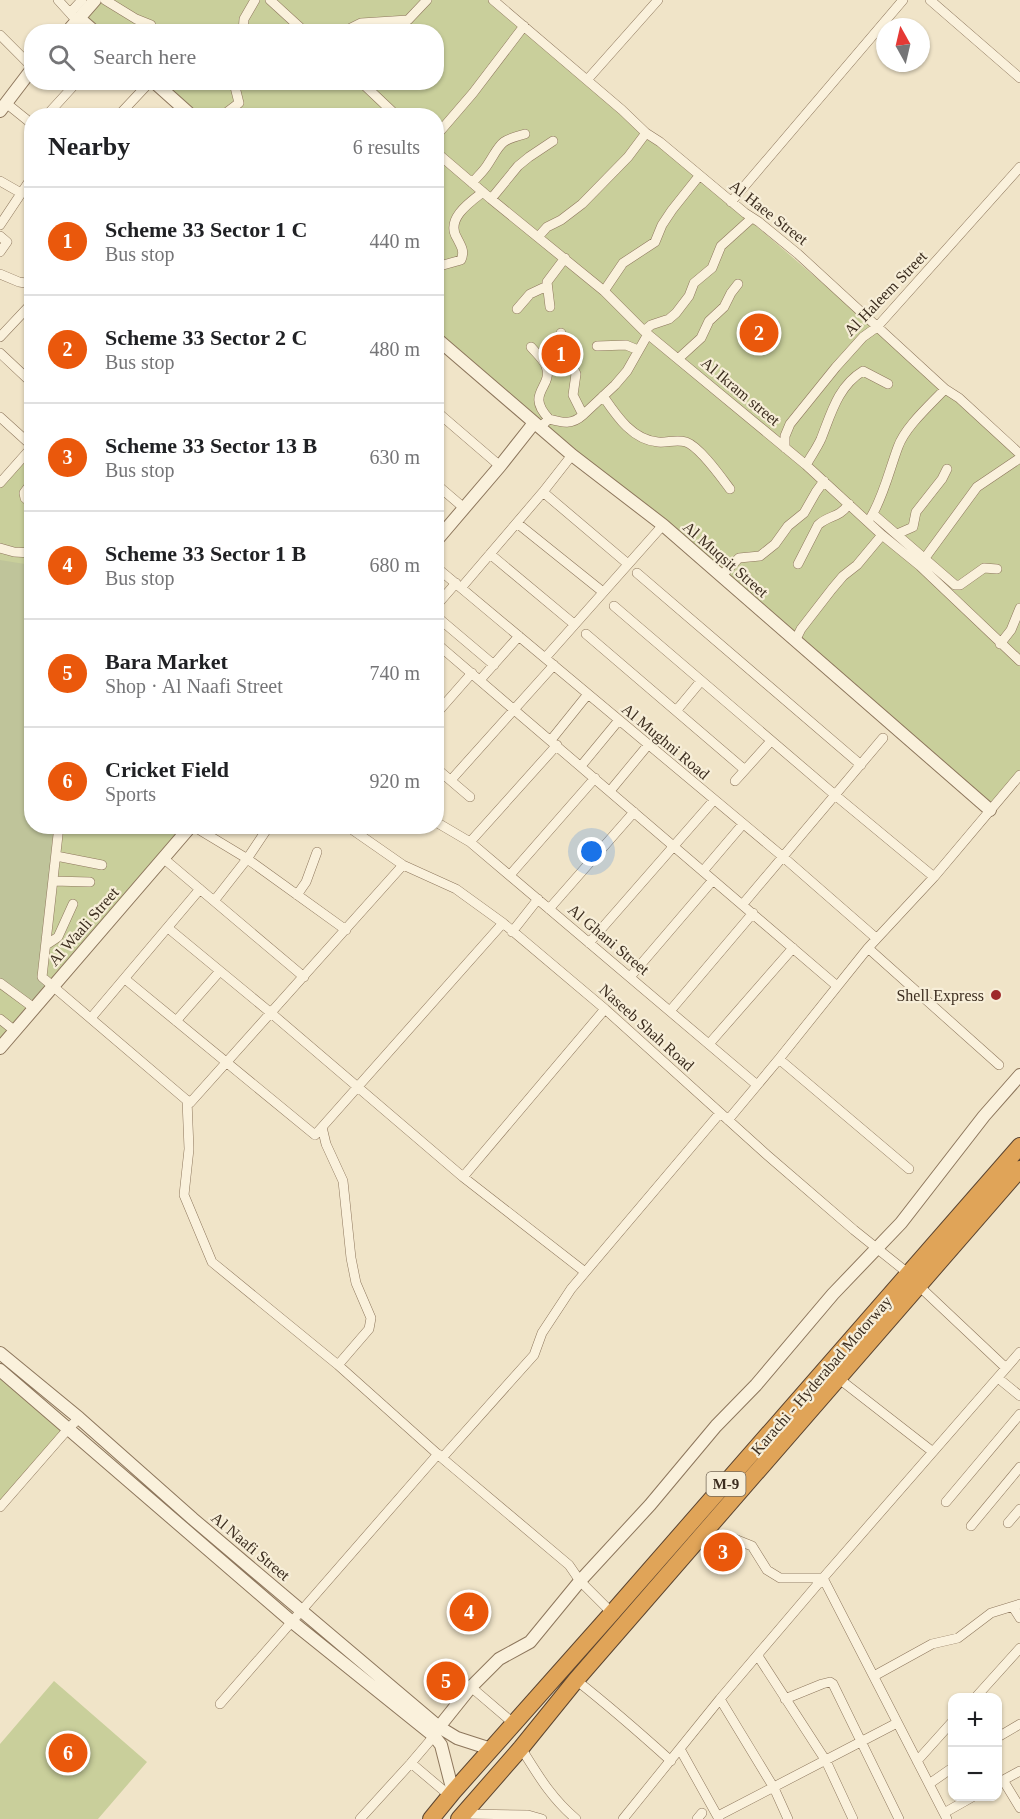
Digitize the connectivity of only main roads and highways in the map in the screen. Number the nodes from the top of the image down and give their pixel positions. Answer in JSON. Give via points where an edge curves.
{"nodes":[{"id":1,"x":1020,"y":1146,"type":"edge"},
{"id":2,"x":1020,"y":1169,"type":"edge"},
{"id":3,"x":914,"y":1280,"type":"junction"},
{"id":4,"x":461,"y":1817,"type":"edge"},
{"id":5,"x":431,"y":1819,"type":"edge"}],
"edges":[{"from":1,"to":3,"type":"highway","name":"Karachi - Hyderabad Motorway","number":"M-9"},
{"from":2,"to":3,"type":"highway","name":"Karachi - Hyderabad Motorway","number":"M-9"},
{"from":3,"to":4,"type":"highway","name":"Karachi - Hyderabad Motorway","number":"M-9","via":[[838,1378]]},
{"from":3,"to":5,"type":"highway","name":"Karachi - Hyderabad Motorway","number":"M-9"}]}
